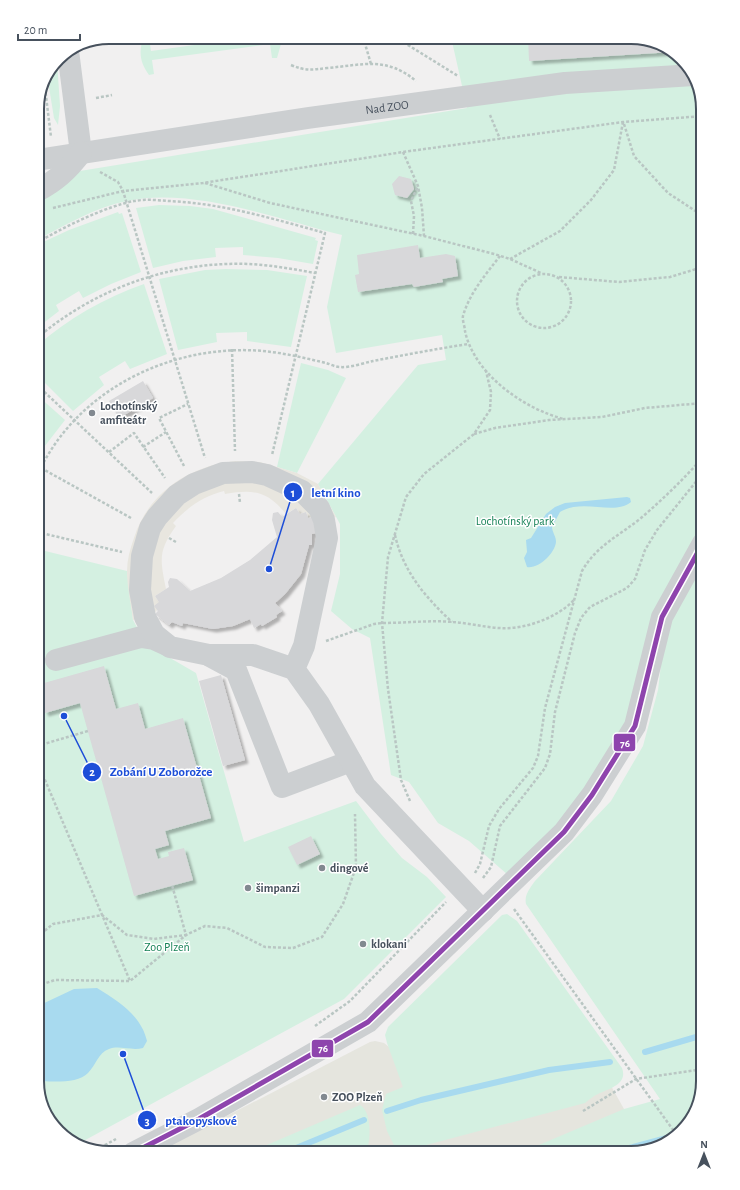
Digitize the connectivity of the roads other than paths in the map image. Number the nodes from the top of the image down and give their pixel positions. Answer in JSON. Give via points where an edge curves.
{"nodes":[{"id":1,"x":69,"y":58,"type":"edge"},
{"id":2,"x":686,"y":75,"type":"edge"},
{"id":3,"x":81,"y":153,"type":"junction"},
{"id":4,"x":44,"y":159,"type":"edge"},
{"id":5,"x":44,"y":187,"type":"edge"},
{"id":6,"x":696,"y":556,"type":"edge"},
{"id":7,"x":170,"y":647,"type":"junction"},
{"id":8,"x":50,"y":653,"type":"road end"},
{"id":9,"x":209,"y":655,"type":"junction"},
{"id":10,"x":294,"y":669,"type":"junction"},
{"id":11,"x":351,"y":761,"type":"junction"},
{"id":12,"x":483,"y":911,"type":"junction"},
{"id":13,"x":147,"y":1146,"type":"edge"}],
"edges":[{"from":1,"to":3,"type":"street"},
{"from":2,"to":3,"type":"street","name":"Nad ZOO","via":[[565,83],[308,118]]},
{"from":3,"to":4,"type":"street","name":"Nad ZOO"},
{"from":3,"to":5,"type":"street","via":[[69,169]]},
{"from":6,"to":12,"type":"street","via":[[662,617],[635,726],[592,795],[564,832]]},
{"from":7,"to":8,"type":"street","via":[[154,638],[142,637]]},
{"from":7,"to":9,"type":"street"},
{"from":7,"to":10,"type":"street","via":[[154,634],[145,617],[140,590],[142,556],[150,528],[166,506],[185,489],[211,476],[236,472],[267,475],[302,491],[319,508],[327,538],[306,638]]},
{"from":9,"to":10,"type":"street","via":[[253,655]]},
{"from":9,"to":11,"type":"street","via":[[236,670],[282,787]]},
{"from":10,"to":11,"type":"street","via":[[319,704]]},
{"from":11,"to":12,"type":"street","via":[[365,786]]},
{"from":12,"to":13,"type":"street","via":[[368,1022],[199,1119]]}]}
